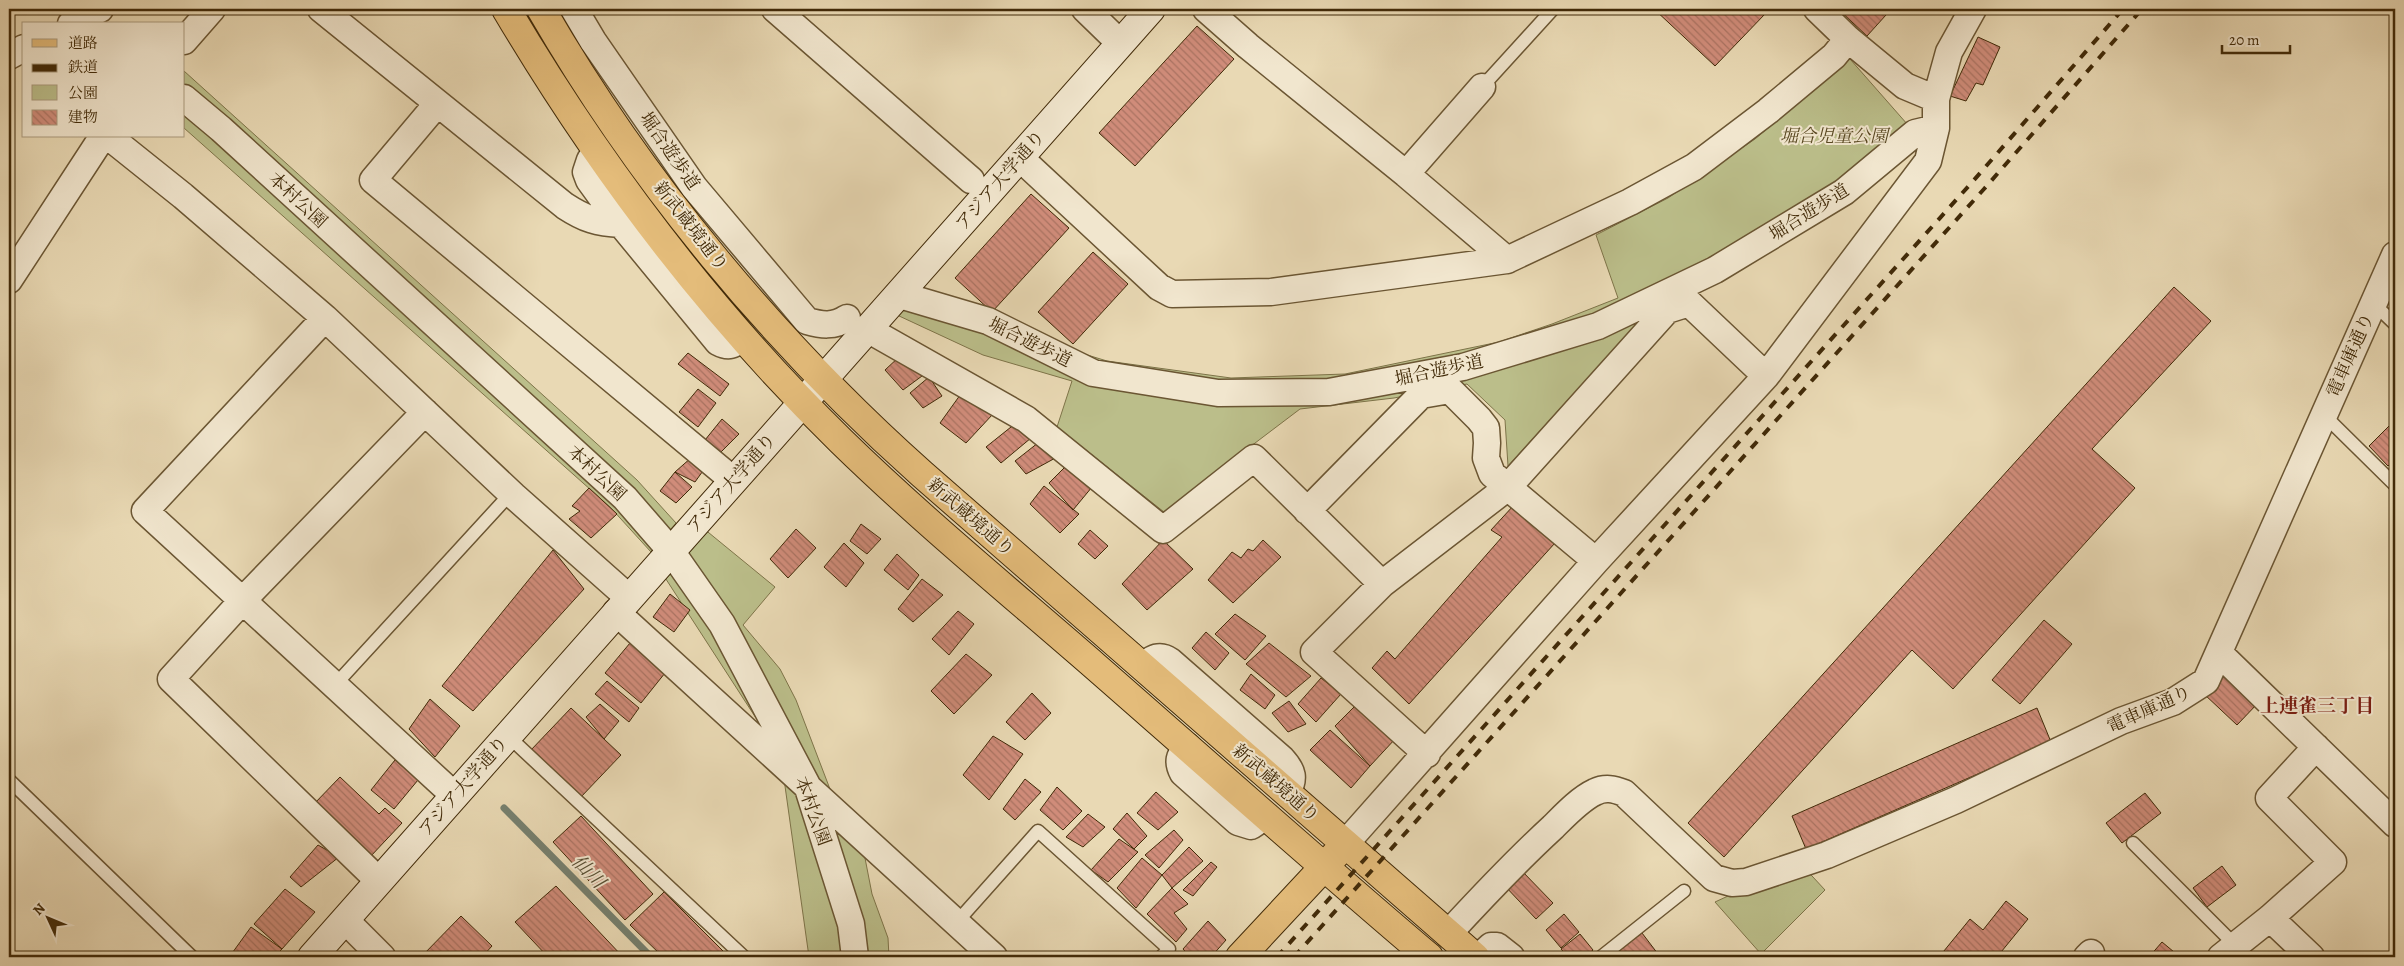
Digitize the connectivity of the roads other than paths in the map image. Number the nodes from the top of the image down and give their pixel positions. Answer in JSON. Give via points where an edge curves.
{"nodes":[{"id":1,"x":212,"y":9,"type":"edge"},
{"id":2,"x":321,"y":9,"type":"edge"},
{"id":3,"x":506,"y":9,"type":"edge"},
{"id":4,"x":541,"y":9,"type":"edge"},
{"id":5,"x":574,"y":9,"type":"edge"},
{"id":6,"x":775,"y":9,"type":"edge"},
{"id":7,"x":1085,"y":9,"type":"edge"},
{"id":8,"x":1151,"y":9,"type":"edge"},
{"id":9,"x":1206,"y":9,"type":"edge"},
{"id":10,"x":1553,"y":9,"type":"edge"},
{"id":11,"x":1817,"y":9,"type":"edge"},
{"id":12,"x":1973,"y":9,"type":"edge"},
{"id":13,"x":1848,"y":38,"type":"junction"},
{"id":14,"x":185,"y":40,"type":"edge"},
{"id":15,"x":1120,"y":43,"type":"junction"},
{"id":16,"x":22,"y":49,"type":"edge"},
{"id":17,"x":9,"y":56,"type":"edge"},
{"id":18,"x":1482,"y":87,"type":"joint"},
{"id":19,"x":185,"y":99,"type":"edge"},
{"id":20,"x":1936,"y":99,"type":"junction"},
{"id":21,"x":437,"y":104,"type":"junction"},
{"id":22,"x":1936,"y":128,"type":"junction"},
{"id":23,"x":102,"y":138,"type":"edge"},
{"id":24,"x":110,"y":138,"type":"edge"},
{"id":25,"x":598,"y":154,"type":"junction"},
{"id":26,"x":1020,"y":158,"type":"junction"},
{"id":27,"x":1406,"y":174,"type":"junction"},
{"id":28,"x":971,"y":180,"type":"dead end"},
{"id":29,"x":621,"y":224,"type":"junction"},
{"id":30,"x":2395,"y":255,"type":"edge"},
{"id":31,"x":1507,"y":260,"type":"junction"},
{"id":32,"x":9,"y":280,"type":"edge"},
{"id":33,"x":900,"y":294,"type":"junction"},
{"id":34,"x":2373,"y":303,"type":"junction"},
{"id":35,"x":325,"y":318,"type":"junction"},
{"id":36,"x":858,"y":324,"type":"junction"},
{"id":37,"x":2395,"y":324,"type":"edge"},
{"id":38,"x":743,"y":338,"type":"junction"},
{"id":39,"x":1766,"y":376,"type":"junction"},
{"id":40,"x":823,"y":380,"type":"junction"},
{"id":41,"x":803,"y":403,"type":"junction"},
{"id":42,"x":425,"y":412,"type":"junction"},
{"id":43,"x":2324,"y":415,"type":"junction"},
{"id":44,"x":733,"y":480,"type":"junction"},
{"id":45,"x":2395,"y":485,"type":"edge"},
{"id":46,"x":1508,"y":487,"type":"junction"},
{"id":47,"x":511,"y":493,"type":"junction"},
{"id":48,"x":1308,"y":511,"type":"junction"},
{"id":49,"x":671,"y":551,"type":"junction"},
{"id":50,"x":1596,"y":561,"type":"junction"},
{"id":51,"x":1382,"y":584,"type":"junction"},
{"id":52,"x":243,"y":600,"type":"junction"},
{"id":53,"x":622,"y":605,"type":"junction"},
{"id":54,"x":2220,"y":654,"type":"junction"},
{"id":55,"x":335,"y":685,"type":"junction"},
{"id":56,"x":508,"y":736,"type":"junction"},
{"id":57,"x":2316,"y":747,"type":"junction"},
{"id":58,"x":1427,"y":754,"type":"junction"},
{"id":59,"x":9,"y":780,"type":"edge"},
{"id":60,"x":807,"y":785,"type":"junction"},
{"id":61,"x":455,"y":796,"type":"junction"},
{"id":62,"x":2395,"y":824,"type":"edge"},
{"id":63,"x":1345,"y":844,"type":"junction"},
{"id":64,"x":2133,"y":844,"type":"dead end"},
{"id":65,"x":1324,"y":866,"type":"junction"},
{"id":66,"x":380,"y":880,"type":"junction"},
{"id":67,"x":1684,"y":891,"type":"dead end"},
{"id":68,"x":2270,"y":918,"type":"junction"},
{"id":69,"x":344,"y":920,"type":"junction"},
{"id":70,"x":956,"y":923,"type":"junction"},
{"id":71,"x":1448,"y":934,"type":"junction"},
{"id":72,"x":2229,"y":951,"type":"edge"},
{"id":73,"x":192,"y":957,"type":"edge"},
{"id":74,"x":312,"y":957,"type":"edge"},
{"id":75,"x":382,"y":957,"type":"edge"},
{"id":76,"x":744,"y":957,"type":"edge"},
{"id":77,"x":854,"y":957,"type":"edge"},
{"id":78,"x":994,"y":957,"type":"edge"},
{"id":79,"x":1161,"y":957,"type":"edge"},
{"id":80,"x":1240,"y":957,"type":"edge"},
{"id":81,"x":1429,"y":957,"type":"edge"},
{"id":82,"x":1475,"y":957,"type":"edge"},
{"id":83,"x":1479,"y":957,"type":"edge"},
{"id":84,"x":1511,"y":957,"type":"edge"},
{"id":85,"x":1601,"y":957,"type":"edge"},
{"id":86,"x":2311,"y":957,"type":"edge"}],
"edges":[{"from":1,"to":14,"type":"street"},
{"from":2,"to":21,"type":"street"},
{"from":3,"to":25,"type":"main road","name":"新武蔵境通り"},
{"from":4,"to":40,"type":"main road","name":"新武蔵境通り","via":[[608,114],[683,217],[735,282]]},
{"from":5,"to":36,"type":"street","name":"堀合遊歩道","via":[[694,187],[807,321],[823,325]]},
{"from":6,"to":28,"type":"street"},
{"from":7,"to":15,"type":"street"},
{"from":8,"to":15,"type":"street","name":"アジア大学通り"},
{"from":9,"to":27,"type":"street"},
{"from":10,"to":18,"type":"lane"},
{"from":11,"to":13,"type":"street"},
{"from":12,"to":20,"type":"street","via":[[1949,52]]},
{"from":13,"to":20,"type":"street","via":[[1905,86]]},
{"from":13,"to":31,"type":"street","via":[[1834,56],[1768,112],[1694,167],[1630,202]]},
{"from":15,"to":26,"type":"street","name":"アジア大学通り"},
{"from":16,"to":17,"type":"street"},
{"from":18,"to":27,"type":"street"},
{"from":19,"to":49,"type":"street","name":"本村公園","via":[[625,498]]},
{"from":20,"to":22,"type":"street"},
{"from":21,"to":29,"type":"street","via":[[580,216],[598,223]]},
{"from":21,"to":44,"type":"street","via":[[373,180]]},
{"from":22,"to":33,"type":"street","name":"堀合遊歩道","via":[[1916,133],[1844,192],[1716,270],[1598,326],[1462,368],[1329,392],[1218,394],[1092,373],[988,320]]},
{"from":22,"to":39,"type":"street","via":[[1928,160]]},
{"from":23,"to":32,"type":"street"},
{"from":24,"to":35,"type":"street"},
{"from":25,"to":29,"type":"street","via":[[590,160],[586,172]]},
{"from":25,"to":38,"type":"main road","name":"新武蔵境通り","via":[[672,252]]},
{"from":26,"to":31,"type":"street","via":[[1159,287],[1172,294],[1271,292]]},
{"from":26,"to":33,"type":"street","name":"アジア大学通り"},
{"from":27,"to":31,"type":"street"},
{"from":29,"to":38,"type":"street","via":[[718,342],[733,346]]},
{"from":30,"to":34,"type":"street","name":"電車庫通り"},
{"from":33,"to":36,"type":"street","name":"アジア大学通り"},
{"from":34,"to":37,"type":"lane"},
{"from":34,"to":43,"type":"street","name":"電車庫通り"},
{"from":35,"to":42,"type":"street"},
{"from":35,"to":52,"type":"street","via":[[145,511]]},
{"from":36,"to":40,"type":"street","name":"アジア大学通り"},
{"from":36,"to":48,"type":"street","via":[[1026,419],[1163,530],[1254,458]]},
{"from":38,"to":41,"type":"main road","name":"新武蔵境通り"},
{"from":39,"to":46,"type":"street","via":[[1689,303],[1667,310]]},
{"from":39,"to":50,"type":"street"},
{"from":40,"to":41,"type":"street","name":"アジア大学通り"},
{"from":40,"to":63,"type":"main road","name":"新武蔵境通り","via":[[909,463]]},
{"from":41,"to":44,"type":"street","name":"アジア大学通り"},
{"from":41,"to":65,"type":"main road","name":"新武蔵境通り","via":[[918,513]]},
{"from":42,"to":47,"type":"street"},
{"from":42,"to":52,"type":"street"},
{"from":43,"to":45,"type":"lane"},
{"from":43,"to":54,"type":"street","name":"電車庫通り"},
{"from":44,"to":49,"type":"street","name":"アジア大学通り"},
{"from":46,"to":48,"type":"street","via":[[1492,474],[1486,458],[1486,428],[1450,390],[1421,395]]},
{"from":46,"to":50,"type":"street"},
{"from":46,"to":51,"type":"street"},
{"from":47,"to":53,"type":"street"},
{"from":47,"to":55,"type":"lane"},
{"from":48,"to":51,"type":"street"},
{"from":49,"to":53,"type":"street","name":"アジア大学通り"},
{"from":49,"to":60,"type":"street","name":"本村公園","via":[[722,624]]},
{"from":50,"to":58,"type":"street"},
{"from":51,"to":58,"type":"street","via":[[1314,652]]},
{"from":52,"to":55,"type":"street"},
{"from":52,"to":66,"type":"street","via":[[170,679]]},
{"from":53,"to":56,"type":"street","name":"アジア大学通り"},
{"from":53,"to":60,"type":"street"},
{"from":54,"to":57,"type":"street"},
{"from":54,"to":71,"type":"street","name":"電車庫通り","via":[[2206,681],[2173,702],[2121,721],[1956,800],[1827,855],[1746,882],[1732,883],[1714,878],[1624,793],[1604,789],[1586,798],[1532,846]]},
{"from":55,"to":61,"type":"street"},
{"from":56,"to":61,"type":"street","name":"アジア大学通り"},
{"from":56,"to":76,"type":"lane"},
{"from":57,"to":62,"type":"street"},
{"from":57,"to":68,"type":"street","via":[[2269,798],[2333,862]]},
{"from":58,"to":63,"type":"street"},
{"from":59,"to":73,"type":"lane"},
{"from":60,"to":70,"type":"street"},
{"from":60,"to":77,"type":"street","name":"本村公園","via":[[851,924]]},
{"from":61,"to":66,"type":"street","name":"アジア大学通り"},
{"from":63,"to":65,"type":"main road"},
{"from":63,"to":71,"type":"main road","name":"新武蔵境通り"},
{"from":64,"to":72,"type":"lane"},
{"from":65,"to":80,"type":"main road"},
{"from":65,"to":81,"type":"main road","name":"新武蔵境通り"},
{"from":66,"to":69,"type":"street","name":"アジア大学通り"},
{"from":67,"to":85,"type":"lane"},
{"from":68,"to":72,"type":"street"},
{"from":68,"to":86,"type":"street"},
{"from":69,"to":74,"type":"street","name":"アジア大学通り"},
{"from":69,"to":75,"type":"street"},
{"from":70,"to":78,"type":"street"},
{"from":70,"to":79,"type":"lane","via":[[1038,832],[1169,949]]},
{"from":71,"to":82,"type":"main road","name":"新武蔵境通り"},
{"from":83,"to":84,"type":"street","via":[[1491,946],[1497,946]]}]}
